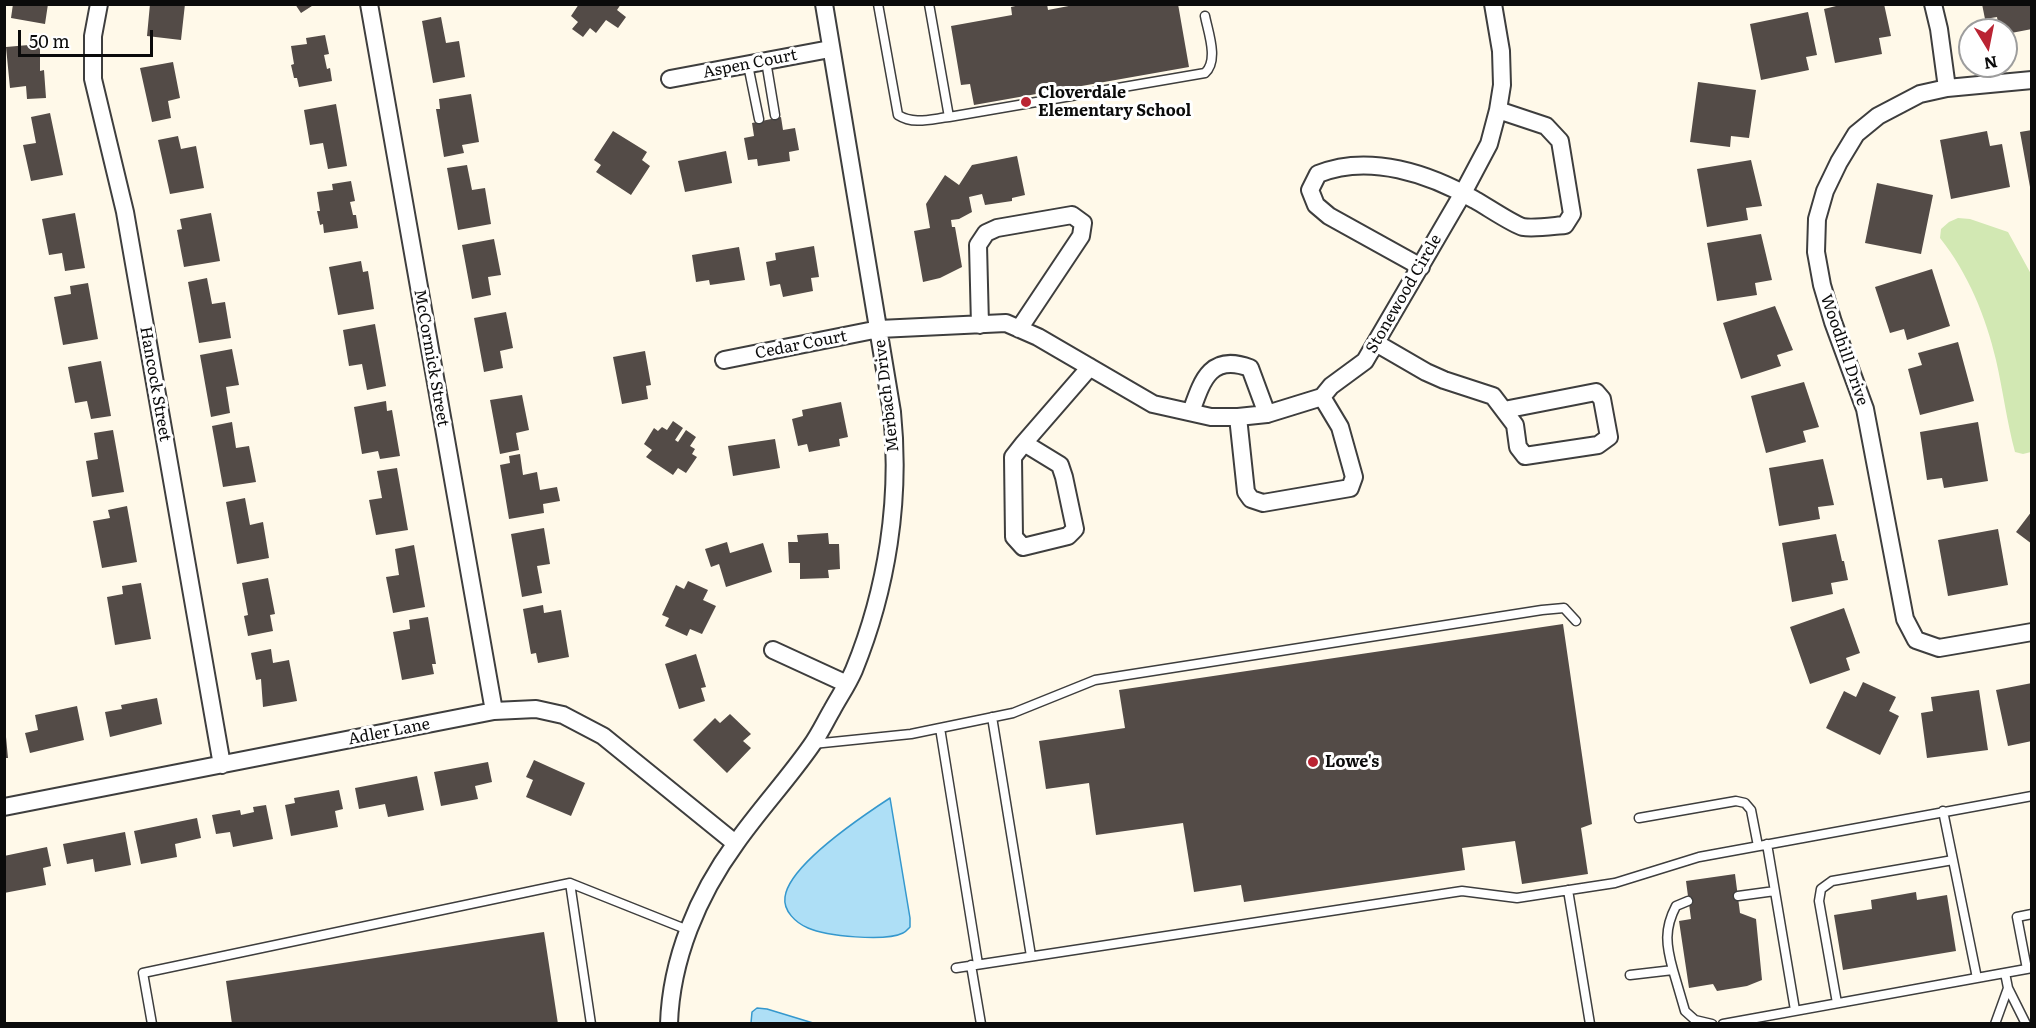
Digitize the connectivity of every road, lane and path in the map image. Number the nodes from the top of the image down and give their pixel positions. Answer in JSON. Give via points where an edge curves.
{"nodes":[{"id":1,"x":99,"y":4,"type":"edge"},
{"id":2,"x":369,"y":4,"type":"edge"},
{"id":3,"x":824,"y":4,"type":"edge"},
{"id":4,"x":878,"y":4,"type":"edge"},
{"id":5,"x":929,"y":4,"type":"edge"},
{"id":6,"x":1493,"y":4,"type":"edge"},
{"id":7,"x":1933,"y":4,"type":"edge"},
{"id":8,"x":1205,"y":16,"type":"dead end"},
{"id":9,"x":830,"y":49,"type":"junction"},
{"id":10,"x":766,"y":61,"type":"junction"},
{"id":11,"x":748,"y":64,"type":"junction"},
{"id":12,"x":670,"y":79,"type":"dead end"},
{"id":13,"x":2031,"y":80,"type":"edge"},
{"id":14,"x":1947,"y":88,"type":"junction"},
{"id":15,"x":1498,"y":110,"type":"junction"},
{"id":16,"x":776,"y":115,"type":"dead end"},
{"id":17,"x":949,"y":117,"type":"junction"},
{"id":18,"x":759,"y":119,"type":"dead end"},
{"id":19,"x":1464,"y":193,"type":"junction"},
{"id":20,"x":1421,"y":267,"type":"junction"},
{"id":21,"x":980,"y":326,"type":"junction"},
{"id":22,"x":879,"y":329,"type":"junction"},
{"id":23,"x":1019,"y":329,"type":"junction"},
{"id":24,"x":1376,"y":343,"type":"junction"},
{"id":25,"x":724,"y":360,"type":"dead end"},
{"id":26,"x":1090,"y":367,"type":"junction"},
{"id":27,"x":1322,"y":397,"type":"junction"},
{"id":28,"x":1504,"y":410,"type":"junction"},
{"id":29,"x":1191,"y":412,"type":"junction"},
{"id":30,"x":1268,"y":414,"type":"junction"},
{"id":31,"x":1238,"y":417,"type":"junction"},
{"id":32,"x":1024,"y":443,"type":"junction"},
{"id":33,"x":1576,"y":621,"type":"dead end"},
{"id":34,"x":2031,"y":632,"type":"edge"},
{"id":35,"x":773,"y":650,"type":"dead end"},
{"id":36,"x":847,"y":684,"type":"junction"},
{"id":37,"x":494,"y":711,"type":"junction"},
{"id":38,"x":992,"y":717,"type":"junction"},
{"id":39,"x":940,"y":728,"type":"junction"},
{"id":40,"x":813,"y":744,"type":"junction"},
{"id":41,"x":222,"y":765,"type":"junction"},
{"id":42,"x":2031,"y":796,"type":"edge"},
{"id":43,"x":4,"y":807,"type":"edge"},
{"id":44,"x":1943,"y":811,"type":"junction"},
{"id":45,"x":1639,"y":818,"type":"dead end"},
{"id":46,"x":735,"y":843,"type":"junction"},
{"id":47,"x":1767,"y":844,"type":"junction"},
{"id":48,"x":1758,"y":846,"type":"junction"},
{"id":49,"x":1953,"y":860,"type":"junction"},
{"id":50,"x":570,"y":883,"type":"junction"},
{"id":51,"x":1568,"y":890,"type":"junction"},
{"id":52,"x":1775,"y":891,"type":"junction"},
{"id":53,"x":1738,"y":896,"type":"dead end"},
{"id":54,"x":1688,"y":901,"type":"dead end"},
{"id":55,"x":2031,"y":914,"type":"edge"},
{"id":56,"x":688,"y":930,"type":"junction"},
{"id":57,"x":1030,"y":956,"type":"junction"},
{"id":58,"x":975,"y":965,"type":"junction"},
{"id":59,"x":956,"y":968,"type":"dead end"},
{"id":60,"x":2029,"y":969,"type":"edge"},
{"id":61,"x":1673,"y":970,"type":"junction"},
{"id":62,"x":2005,"y":973,"type":"junction"},
{"id":63,"x":1630,"y":975,"type":"dead end"},
{"id":64,"x":1977,"y":978,"type":"junction"},
{"id":65,"x":2008,"y":988,"type":"junction"},
{"id":66,"x":1837,"y":1003,"type":"junction"},
{"id":67,"x":1795,"y":1011,"type":"junction"},
{"id":68,"x":152,"y":1023,"type":"edge"},
{"id":69,"x":591,"y":1023,"type":"edge"},
{"id":70,"x":669,"y":1023,"type":"edge"},
{"id":71,"x":981,"y":1023,"type":"edge"},
{"id":72,"x":1590,"y":1023,"type":"edge"},
{"id":73,"x":1712,"y":1023,"type":"edge"},
{"id":74,"x":1723,"y":1023,"type":"edge"},
{"id":75,"x":1995,"y":1023,"type":"edge"},
{"id":76,"x":2026,"y":1023,"type":"edge"}],
"edges":[{"from":1,"to":41,"type":"street","name":"Hancock Street","via":[[93,36],[93,79],[125,212]]},
{"from":2,"to":37,"type":"street","name":"McCormick Street"},
{"from":3,"to":9,"type":"street","name":"Merbach Drive"},
{"from":4,"to":17,"type":"lane","via":[[898,115],[921,121]]},
{"from":5,"to":17,"type":"lane"},
{"from":6,"to":15,"type":"street","name":"Stonewood Circle","via":[[1501,51]]},
{"from":7,"to":14,"type":"street"},
{"from":8,"to":17,"type":"lane","via":[[1212,56],[1212,64],[1205,73]]},
{"from":9,"to":10,"type":"street","name":"Aspen Court"},
{"from":9,"to":22,"type":"street","name":"Merbach Drive"},
{"from":10,"to":11,"type":"street","name":"Aspen Court"},
{"from":10,"to":16,"type":"lane"},
{"from":11,"to":12,"type":"street","name":"Aspen Court"},
{"from":11,"to":18,"type":"lane"},
{"from":13,"to":14,"type":"street","name":"Woodhill Drive"},
{"from":14,"to":34,"type":"street","name":"Woodhill Drive","via":[[1920,94],[1898,105],[1856,134],[1825,191],[1817,219],[1816,252],[1833,322],[1866,409],[1905,619],[1916,639],[1939,648]]},
{"from":15,"to":19,"type":"street","name":"Stonewood Circle","via":[[1489,144]]},
{"from":15,"to":19,"type":"street","via":[[1546,126],[1560,141],[1572,214],[1564,225],[1523,227]]},
{"from":19,"to":20,"type":"street","name":"Stonewood Circle"},
{"from":19,"to":20,"type":"street","via":[[1403,170],[1360,166],[1318,174],[1310,190],[1316,205]]},
{"from":20,"to":24,"type":"street","name":"Stonewood Circle"},
{"from":21,"to":22,"type":"street","name":"Stonewood Circle"},
{"from":21,"to":23,"type":"street","name":"Stonewood Circle","via":[[1006,323]]},
{"from":21,"to":23,"type":"street","via":[[978,245],[986,233],[1072,215],[1083,223],[1081,236]]},
{"from":22,"to":25,"type":"street","name":"Cedar Court"},
{"from":22,"to":36,"type":"street","name":"Merbach Drive","via":[[894,431],[895,495],[881,588]]},
{"from":23,"to":26,"type":"street","name":"Stonewood Circle"},
{"from":24,"to":27,"type":"street","name":"Stonewood Circle","via":[[1365,361]]},
{"from":24,"to":28,"type":"street","via":[[1426,372],[1493,396]]},
{"from":26,"to":29,"type":"street","name":"Stonewood Circle","via":[[1154,404]]},
{"from":26,"to":32,"type":"street"},
{"from":27,"to":30,"type":"street","name":"Stonewood Circle"},
{"from":27,"to":31,"type":"street","via":[[1340,427],[1354,477],[1350,488],[1263,503],[1251,499],[1246,492]]},
{"from":28,"to":28,"type":"street","via":[[1515,425],[1518,447],[1525,456],[1598,445],[1609,437],[1602,399],[1596,392]]},
{"from":29,"to":30,"type":"street","via":[[1208,372],[1237,363],[1250,368]]},
{"from":29,"to":31,"type":"street","name":"Stonewood Circle"},
{"from":30,"to":31,"type":"street","name":"Stonewood Circle"},
{"from":32,"to":32,"type":"street","via":[[1013,457],[1014,537],[1023,547],[1068,536],[1075,529],[1060,465]]},
{"from":33,"to":38,"type":"lane","via":[[1564,608],[1542,610],[1095,680],[1013,713]]},
{"from":35,"to":36,"type":"street"},
{"from":36,"to":40,"type":"street","name":"Merbach Drive"},
{"from":37,"to":41,"type":"street","name":"Adler Lane"},
{"from":37,"to":46,"type":"street","name":"Adler Lane","via":[[536,709],[564,715],[603,736]]},
{"from":38,"to":39,"type":"lane"},
{"from":38,"to":57,"type":"lane"},
{"from":39,"to":40,"type":"lane"},
{"from":39,"to":58,"type":"lane"},
{"from":40,"to":46,"type":"street","name":"Merbach Drive"},
{"from":41,"to":43,"type":"street","name":"Adler Lane"},
{"from":42,"to":44,"type":"lane"},
{"from":44,"to":47,"type":"lane"},
{"from":44,"to":49,"type":"lane"},
{"from":45,"to":48,"type":"lane","via":[[1736,801],[1745,803],[1751,810]]},
{"from":46,"to":56,"type":"street","name":"Merbach Drive","via":[[704,894]]},
{"from":47,"to":48,"type":"lane"},
{"from":47,"to":52,"type":"lane"},
{"from":48,"to":51,"type":"lane","via":[[1699,857],[1615,883]]},
{"from":49,"to":64,"type":"lane"},
{"from":49,"to":66,"type":"lane","via":[[1832,881],[1821,889],[1819,901]]},
{"from":50,"to":56,"type":"lane"},
{"from":50,"to":68,"type":"lane","via":[[143,973]]},
{"from":50,"to":69,"type":"lane"},
{"from":51,"to":57,"type":"lane","via":[[1516,898],[1462,891]]},
{"from":51,"to":72,"type":"lane"},
{"from":52,"to":53,"type":"lane"},
{"from":52,"to":67,"type":"lane"},
{"from":54,"to":61,"type":"lane","via":[[1676,906],[1669,922],[1666,946]]},
{"from":55,"to":60,"type":"lane","via":[[2017,917]]},
{"from":56,"to":70,"type":"street","name":"Merbach Drive","via":[[676,968]]},
{"from":57,"to":58,"type":"lane"},
{"from":58,"to":59,"type":"lane"},
{"from":58,"to":71,"type":"lane"},
{"from":60,"to":62,"type":"lane"},
{"from":61,"to":63,"type":"lane"},
{"from":61,"to":73,"type":"lane","via":[[1685,1011],[1695,1020]]},
{"from":62,"to":64,"type":"lane"},
{"from":62,"to":65,"type":"lane"},
{"from":64,"to":66,"type":"lane"},
{"from":65,"to":75,"type":"lane"},
{"from":65,"to":76,"type":"lane"},
{"from":66,"to":67,"type":"lane"},
{"from":67,"to":74,"type":"lane"}]}
